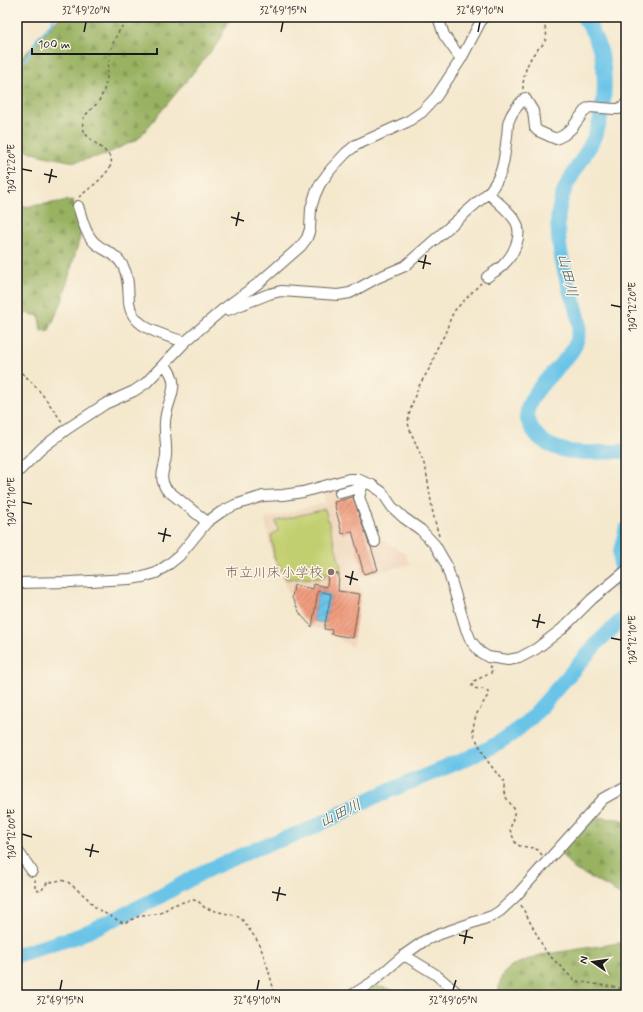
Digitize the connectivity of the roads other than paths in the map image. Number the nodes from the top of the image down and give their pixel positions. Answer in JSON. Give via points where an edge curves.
{"nodes":[{"id":1,"x":438,"y":17,"type":"edge"},
{"id":2,"x":483,"y":17,"type":"edge"},
{"id":3,"x":461,"y":59,"type":"junction"},
{"id":4,"x":626,"y":104,"type":"edge"},
{"id":5,"x":488,"y":193,"type":"junction"},
{"id":6,"x":78,"y":206,"type":"road end"},
{"id":7,"x":487,"y":277,"type":"road end"},
{"id":8,"x":222,"y":310,"type":"junction"},
{"id":9,"x":185,"y":342,"type":"junction"},
{"id":10,"x":164,"y":364,"type":"junction"},
{"id":11,"x":17,"y":473,"type":"edge"},
{"id":12,"x":363,"y":484,"type":"junction"},
{"id":13,"x":340,"y":493,"type":"dead end"},
{"id":14,"x":207,"y":522,"type":"junction"},
{"id":15,"x":375,"y":542,"type":"dead end"},
{"id":16,"x":626,"y":571,"type":"edge"},
{"id":17,"x":17,"y":583,"type":"edge"},
{"id":18,"x":626,"y":786,"type":"edge"},
{"id":19,"x":17,"y":850,"type":"edge"},
{"id":20,"x":32,"y":871,"type":"road end"},
{"id":21,"x":404,"y":955,"type":"junction"},
{"id":22,"x":352,"y":995,"type":"edge"},
{"id":23,"x":460,"y":995,"type":"edge"}],
"edges":[{"from":1,"to":3,"type":"street","via":[[444,35]]},
{"from":2,"to":3,"type":"street"},
{"from":3,"to":8,"type":"street","via":[[436,98],[422,112],[408,122],[346,152],[314,195],[310,229],[301,246],[260,282]]},
{"from":4,"to":5,"type":"street","via":[[619,109],[586,109],[572,128],[556,139],[538,132],[533,111],[525,98],[509,118],[499,177]]},
{"from":5,"to":7,"type":"street","via":[[510,214],[519,233],[511,255],[504,265]]},
{"from":5,"to":8,"type":"street","via":[[405,266],[350,293],[281,291],[226,311]]},
{"from":6,"to":9,"type":"street","via":[[90,238],[112,253],[123,266],[128,283],[129,304],[136,318],[148,329]]},
{"from":8,"to":9,"type":"street"},
{"from":9,"to":10,"type":"street"},
{"from":10,"to":11,"type":"street","via":[[146,383],[105,404],[67,429],[42,448]]},
{"from":10,"to":14,"type":"street","via":[[170,370],[173,386],[165,420],[163,484]]},
{"from":12,"to":13,"type":"street"},
{"from":12,"to":14,"type":"street","via":[[357,479],[349,479],[303,492],[263,496],[235,505]]},
{"from":12,"to":15,"type":"street","via":[[359,497]]},
{"from":12,"to":16,"type":"street","via":[[372,484],[382,492],[392,507],[435,545],[446,564],[471,640],[480,652],[488,657],[508,660],[519,658],[536,649]]},
{"from":14,"to":17,"type":"street","via":[[179,556],[156,573],[130,579]]},
{"from":18,"to":21,"type":"street","via":[[603,799],[500,911],[424,941]]},
{"from":19,"to":20,"type":"street"},
{"from":21,"to":22,"type":"street","via":[[371,983]]},
{"from":21,"to":23,"type":"street","via":[[435,974]]}]}
